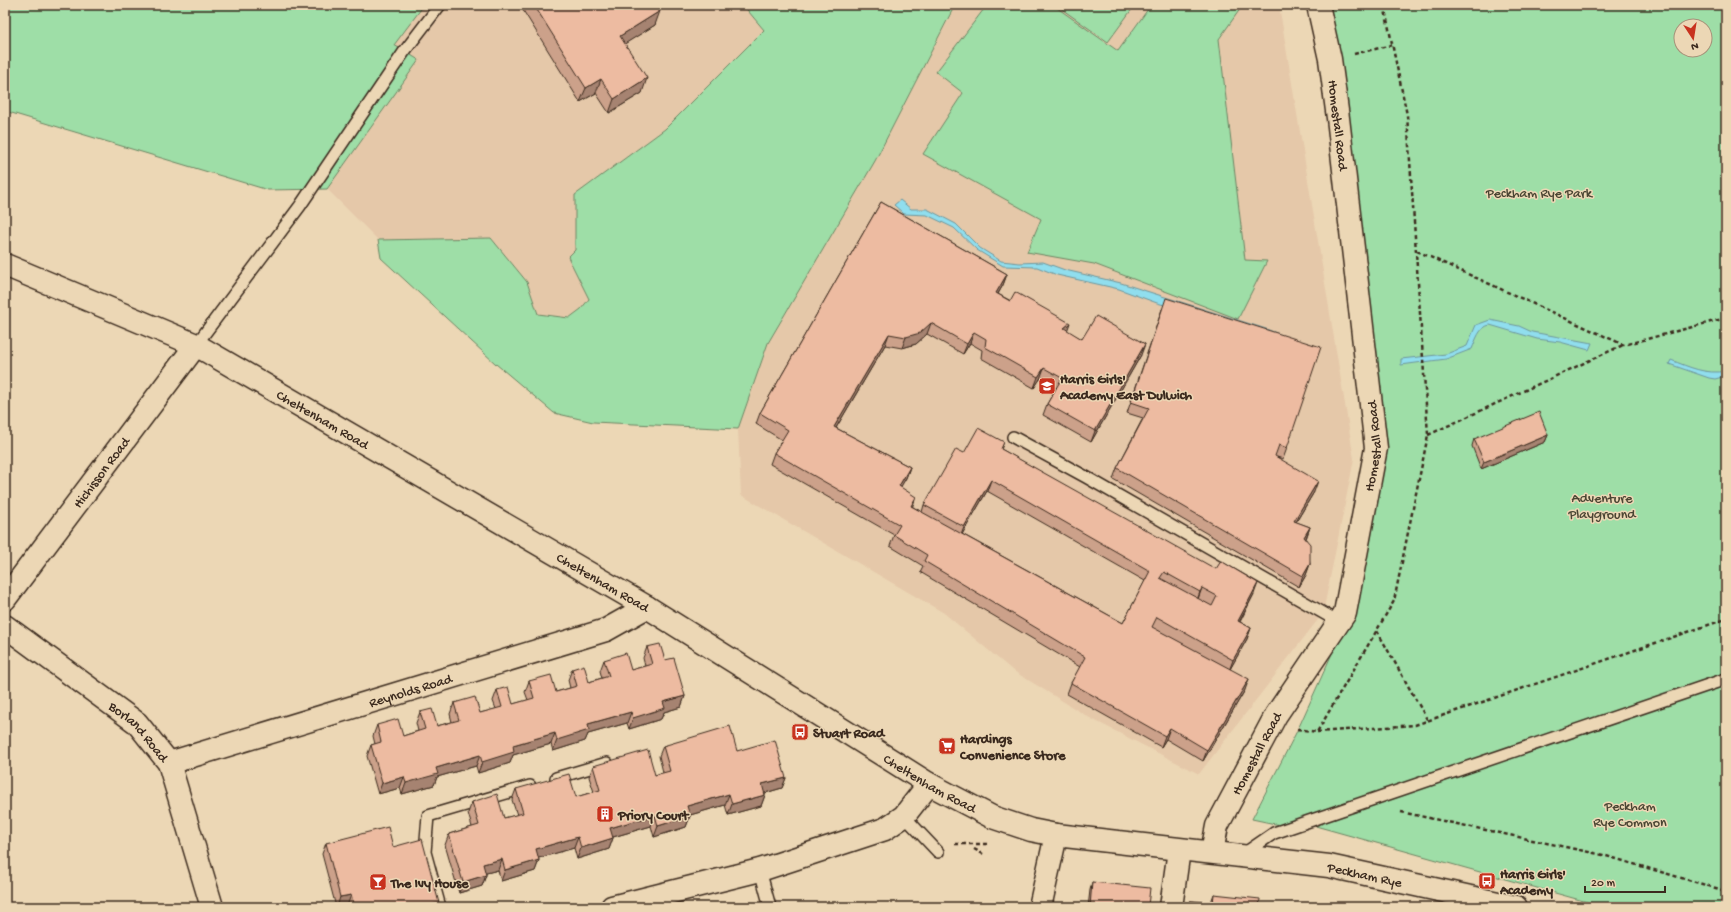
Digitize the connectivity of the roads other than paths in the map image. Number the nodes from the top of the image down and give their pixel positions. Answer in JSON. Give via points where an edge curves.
{"nodes":[{"id":1,"x":440,"y":5,"type":"edge"},
{"id":2,"x":1318,"y":5,"type":"edge"},
{"id":3,"x":5,"y":265,"type":"edge"},
{"id":4,"x":196,"y":345,"type":"junction"},
{"id":5,"x":1013,"y":437,"type":"dead end"},
{"id":6,"x":5,"y":599,"type":"edge"},
{"id":7,"x":647,"y":607,"type":"junction"},
{"id":8,"x":1339,"y":622,"type":"junction"},
{"id":9,"x":5,"y":626,"type":"edge"},
{"id":10,"x":1726,"y":679,"type":"edge"},
{"id":11,"x":614,"y":761,"type":"edge"},
{"id":12,"x":169,"y":763,"type":"junction"},
{"id":13,"x":929,"y":784,"type":"junction"},
{"id":14,"x":904,"y":816,"type":"junction"},
{"id":15,"x":1056,"y":835,"type":"junction"},
{"id":16,"x":1179,"y":850,"type":"junction"},
{"id":17,"x":938,"y":852,"type":"dead end"},
{"id":18,"x":1212,"y":852,"type":"junction"},
{"id":19,"x":1241,"y":856,"type":"junction"},
{"id":20,"x":760,"y":870,"type":"junction"},
{"id":21,"x":1503,"y":906,"type":"edge"},
{"id":22,"x":212,"y":907,"type":"edge"},
{"id":23,"x":440,"y":907,"type":"edge"},
{"id":24,"x":612,"y":907,"type":"edge"},
{"id":25,"x":770,"y":907,"type":"edge"},
{"id":26,"x":1040,"y":907,"type":"edge"},
{"id":27,"x":1171,"y":907,"type":"edge"}],
"edges":[{"from":1,"to":4,"type":"lane","via":[[404,52],[300,206]]},
{"from":2,"to":8,"type":"street","name":"Homestall Road","via":[[1330,59],[1338,118],[1376,448],[1345,613]]},
{"from":3,"to":4,"type":"street","name":"Cheltenham Road"},
{"from":4,"to":6,"type":"street","name":"Hichisson Road"},
{"from":4,"to":7,"type":"street","name":"Cheltenham Road"},
{"from":5,"to":8,"type":"lane"},
{"from":7,"to":12,"type":"street","name":"Reynolds Road","via":[[606,630]]},
{"from":7,"to":13,"type":"street","name":"Cheltenham Road"},
{"from":8,"to":18,"type":"street","name":"Homestall Road","via":[[1276,715],[1218,826]]},
{"from":9,"to":12,"type":"street","name":"Borland Road","via":[[137,723]]},
{"from":10,"to":19,"type":"lane","via":[[1274,832]]},
{"from":11,"to":23,"type":"lane","via":[[428,816],[425,852]]},
{"from":12,"to":22,"type":"street","name":"Borland Road"},
{"from":13,"to":14,"type":"street"},
{"from":13,"to":15,"type":"street","name":"Cheltenham Road","via":[[992,816],[1031,830]]},
{"from":14,"to":17,"type":"lane"},
{"from":14,"to":20,"type":"street","via":[[885,829]]},
{"from":15,"to":16,"type":"street","name":"Cheltenham Road"},
{"from":15,"to":26,"type":"street"},
{"from":16,"to":18,"type":"street","name":"Cheltenham Road"},
{"from":16,"to":27,"type":"street"},
{"from":18,"to":19,"type":"street","name":"Peckham Rye"},
{"from":19,"to":21,"type":"street","name":"Peckham Rye","via":[[1329,866]]},
{"from":20,"to":24,"type":"street"},
{"from":20,"to":25,"type":"lane"}]}
